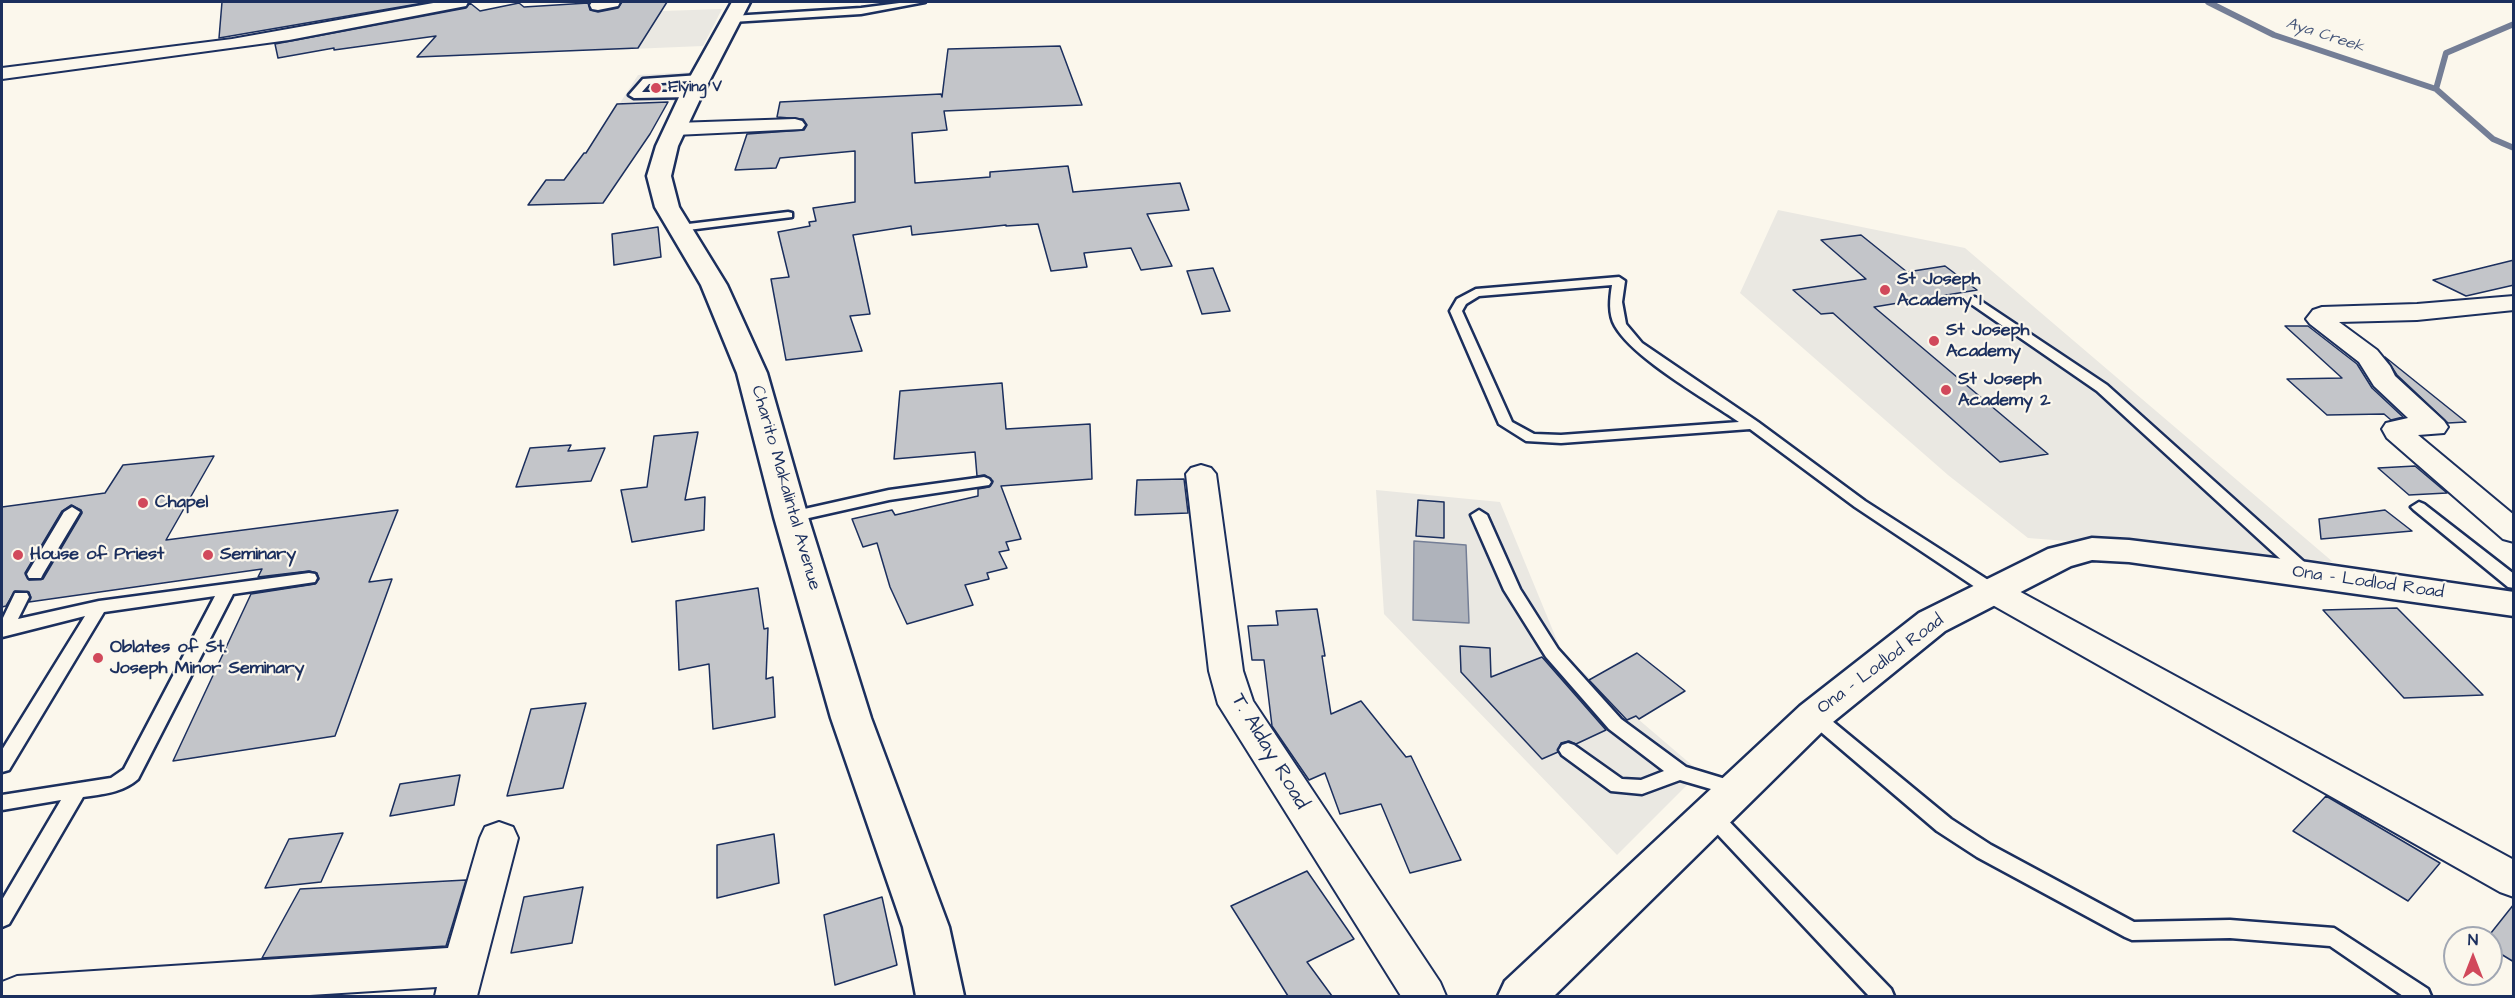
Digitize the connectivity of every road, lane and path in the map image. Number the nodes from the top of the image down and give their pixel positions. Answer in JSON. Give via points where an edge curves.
{"nodes":[{"id":1,"x":460,"y":2,"type":"edge"},
{"id":2,"x":921,"y":2,"type":"edge"},
{"id":3,"x":736,"y":10,"type":"edge"},
{"id":4,"x":2,"y":74,"type":"edge"},
{"id":5,"x":695,"y":86,"type":"junction"},
{"id":6,"x":795,"y":125,"type":"dead end"},
{"id":7,"x":675,"y":129,"type":"junction"},
{"id":8,"x":788,"y":215,"type":"dead end"},
{"id":9,"x":680,"y":228,"type":"junction"},
{"id":10,"x":1975,"y":301,"type":"dead end"},
{"id":11,"x":2514,"y":303,"type":"edge"},
{"id":12,"x":1753,"y":425,"type":"junction"},
{"id":13,"x":1201,"y":474,"type":"dead end"},
{"id":14,"x":984,"y":482,"type":"dead end"},
{"id":15,"x":2419,"y":507,"type":"dead end"},
{"id":16,"x":72,"y":512,"type":"dead end"},
{"id":17,"x":1479,"y":515,"type":"dead end"},
{"id":18,"x":791,"y":517,"type":"junction"},
{"id":19,"x":2514,"y":532,"type":"edge"},
{"id":20,"x":35,"y":573,"type":"dead end"},
{"id":21,"x":2307,"y":573,"type":"junction"},
{"id":22,"x":309,"y":578,"type":"dead end"},
{"id":23,"x":2514,"y":583,"type":"edge"},
{"id":24,"x":228,"y":588,"type":"junction"},
{"id":25,"x":1993,"y":591,"type":"junction"},
{"id":26,"x":2514,"y":604,"type":"edge"},
{"id":27,"x":99,"y":607,"type":"junction"},
{"id":28,"x":8,"y":616,"type":"edge"},
{"id":29,"x":1814,"y":716,"type":"junction"},
{"id":30,"x":1568,"y":750,"type":"dead end"},
{"id":31,"x":2,"y":765,"type":"edge"},
{"id":32,"x":1680,"y":774,"type":"junction"},
{"id":33,"x":77,"y":790,"type":"junction"},
{"id":34,"x":2,"y":802,"type":"edge"},
{"id":35,"x":1723,"y":803,"type":"junction"},
{"id":36,"x":499,"y":838,"type":"dead end"},
{"id":37,"x":2514,"y":880,"type":"edge"},
{"id":38,"x":2,"y":918,"type":"edge"},
{"id":39,"x":460,"y":981,"type":"edge"},
{"id":40,"x":17,"y":996,"type":"edge"},
{"id":41,"x":940,"y":996,"type":"edge"},
{"id":42,"x":1425,"y":996,"type":"edge"},
{"id":43,"x":1522,"y":996,"type":"edge"},
{"id":44,"x":1883,"y":996,"type":"edge"},
{"id":45,"x":2420,"y":996,"type":"edge"}],
"edges":[{"from":1,"to":4,"type":"street","via":[[218,47]]},
{"from":2,"to":3,"type":"lane","via":[[861,11]]},
{"from":3,"to":5,"type":"main road","name":"Charito Makalintal Avenue"},
{"from":5,"to":5,"type":"lane","via":[[640,97],[634,95],[646,81]]},
{"from":5,"to":7,"type":"main road","name":"Charito Makalintal Avenue"},
{"from":6,"to":7,"type":"street"},
{"from":7,"to":9,"type":"main road","name":"Charito Makalintal Avenue","via":[[659,176],[667,207]]},
{"from":8,"to":9,"type":"lane"},
{"from":9,"to":18,"type":"main road","name":"Charito Makalintal Avenue","via":[[714,285],[752,373]]},
{"from":10,"to":21,"type":"lane","via":[[2102,388]]},
{"from":11,"to":19,"type":"street","via":[[2322,315],[2319,319],[2368,356],[2384,380],[2434,427],[2402,426],[2397,432]]},
{"from":12,"to":12,"type":"lane","via":[[1561,440],[1532,438],[1506,424],[1456,311],[1461,302],[1476,293],[1619,281],[1616,302],[1620,324],[1637,346]]},
{"from":12,"to":25,"type":"lane","via":[[1860,504]]},
{"from":13,"to":42,"type":"street","name":"T. Alday Road","via":[[1226,671],[1236,704]]},
{"from":14,"to":18,"type":"lane","via":[[889,495]]},
{"from":15,"to":23,"type":"lane"},
{"from":16,"to":20,"type":"lane"},
{"from":17,"to":32,"type":"lane","via":[[1512,590],[1552,653],[1615,724]]},
{"from":18,"to":41,"type":"main road","name":"Charito Makalintal Avenue","via":[[851,717],[926,927]]},
{"from":21,"to":25,"type":"main road","name":"Ona - Lodlod Road","via":[[2092,549],[2060,557]]},
{"from":21,"to":26,"type":"main road","name":"Ona - Lodlod Road"},
{"from":22,"to":24,"type":"lane"},
{"from":24,"to":27,"type":"lane"},
{"from":24,"to":33,"type":"lane","via":[[130,774],[123,782]]},
{"from":25,"to":29,"type":"main road","name":"Ona - Lodlod Road","via":[[1932,622]]},
{"from":25,"to":37,"type":"street"},
{"from":27,"to":28,"type":"lane"},
{"from":27,"to":31,"type":"lane"},
{"from":29,"to":35,"type":"main road","name":"Ona - Lodlod Road"},
{"from":29,"to":45,"type":"lane","via":[[1944,825],[1984,851],[2132,931],[2230,929],[2334,937]]},
{"from":30,"to":32,"type":"lane","via":[[1618,786],[1642,787]]},
{"from":32,"to":35,"type":"lane"},
{"from":33,"to":34,"type":"lane"},
{"from":33,"to":38,"type":"lane"},
{"from":35,"to":43,"type":"main road","name":"Ona - Lodlod Road"},
{"from":35,"to":44,"type":"lane"},
{"from":36,"to":39,"type":"street"},
{"from":39,"to":40,"type":"street"}]}
